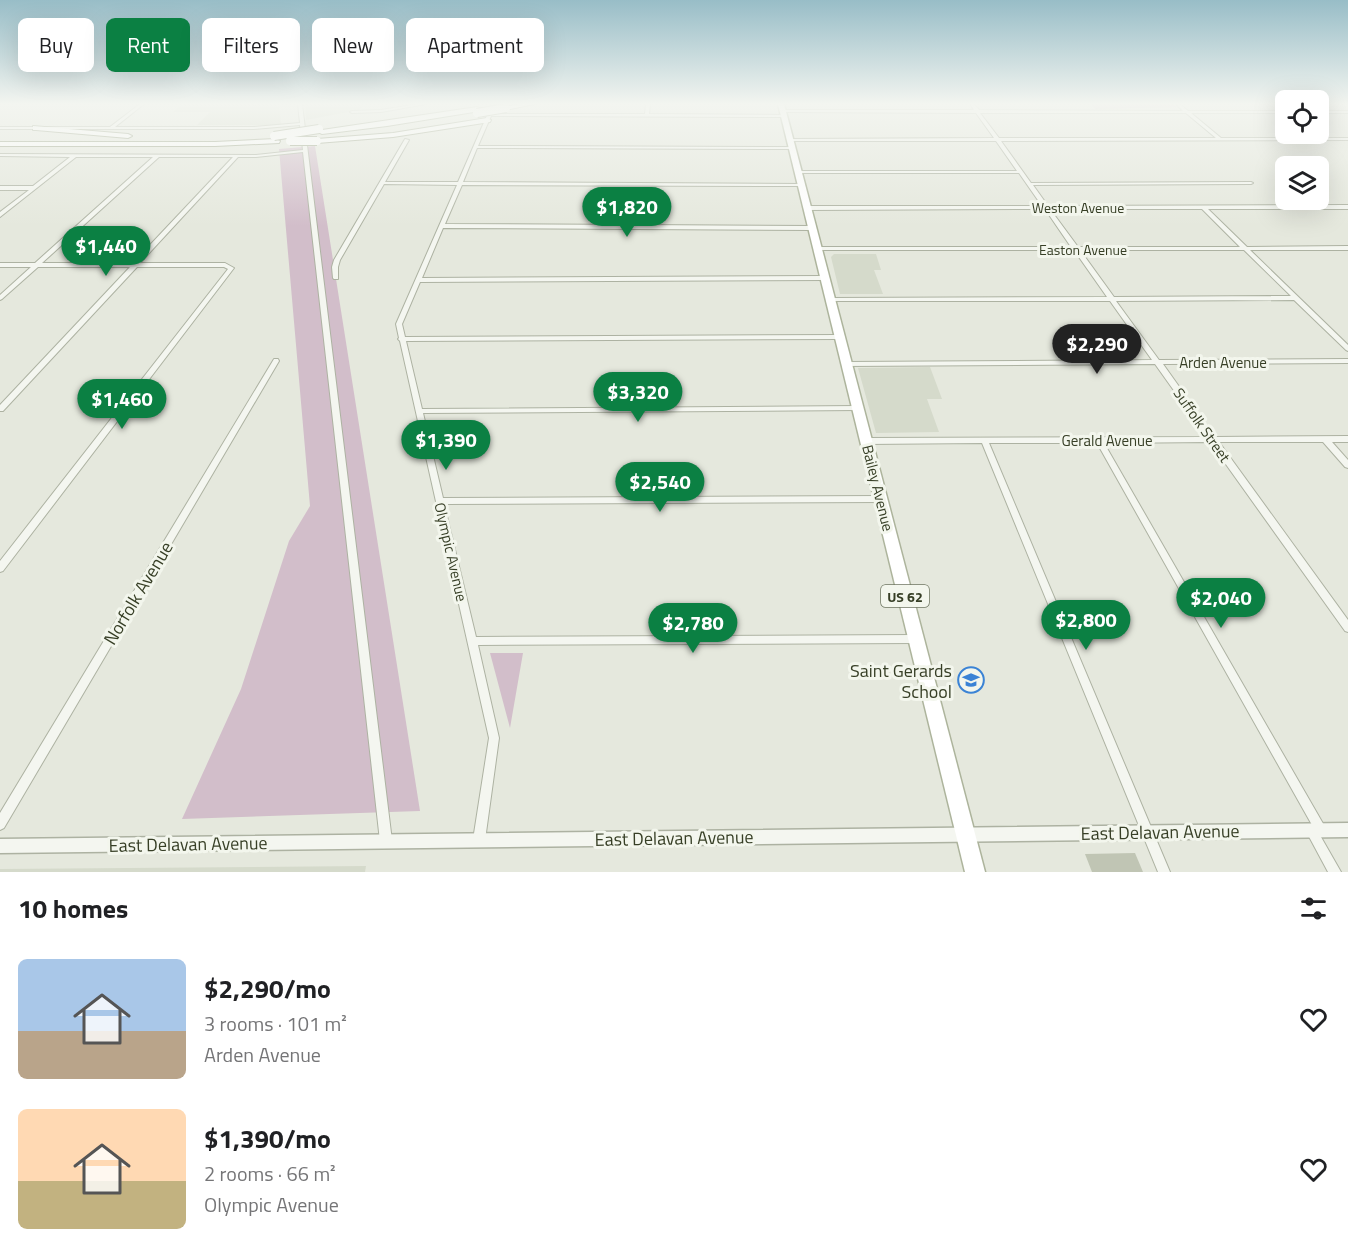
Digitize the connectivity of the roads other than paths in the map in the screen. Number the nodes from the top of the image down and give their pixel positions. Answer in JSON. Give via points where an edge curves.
{"nodes":[{"id":1,"x":791,"y":144,"type":"edge"},
{"id":2,"x":114,"y":145,"type":"edge"},
{"id":3,"x":304,"y":145,"type":"edge"},
{"id":4,"x":404,"y":145,"type":"edge"},
{"id":5,"x":718,"y":145,"type":"edge"},
{"id":6,"x":1001,"y":145,"type":"edge"},
{"id":7,"x":476,"y":147,"type":"joint"},
{"id":8,"x":304,"y":151,"type":"junction"},
{"id":9,"x":0,"y":154,"type":"edge"},
{"id":10,"x":75,"y":156,"type":"junction"},
{"id":11,"x":157,"y":156,"type":"junction"},
{"id":12,"x":237,"y":156,"type":"junction"},
{"id":13,"x":798,"y":172,"type":"junction"},
{"id":14,"x":1021,"y":172,"type":"junction"},
{"id":15,"x":382,"y":183,"type":"junction"},
{"id":16,"x":460,"y":183,"type":"junction"},
{"id":17,"x":1251,"y":183,"type":"dead end"},
{"id":18,"x":801,"y":184,"type":"junction"},
{"id":19,"x":1030,"y":184,"type":"junction"},
{"id":20,"x":0,"y":188,"type":"edge"},
{"id":21,"x":33,"y":188,"type":"junction"},
{"id":22,"x":1047,"y":207,"type":"junction"},
{"id":23,"x":1203,"y":207,"type":"junction"},
{"id":24,"x":1348,"y":207,"type":"edge"},
{"id":25,"x":807,"y":208,"type":"junction"},
{"id":26,"x":0,"y":214,"type":"edge"},
{"id":27,"x":441,"y":226,"type":"junction"},
{"id":28,"x":812,"y":228,"type":"junction"},
{"id":29,"x":1348,"y":248,"type":"edge"},
{"id":30,"x":818,"y":249,"type":"junction"},
{"id":31,"x":1077,"y":249,"type":"junction"},
{"id":32,"x":1246,"y":249,"type":"junction"},
{"id":33,"x":0,"y":265,"type":"edge"},
{"id":34,"x":37,"y":265,"type":"junction"},
{"id":35,"x":135,"y":265,"type":"junction"},
{"id":36,"x":336,"y":278,"type":"dead end"},
{"id":37,"x":825,"y":278,"type":"junction"},
{"id":38,"x":418,"y":280,"type":"junction"},
{"id":39,"x":0,"y":298,"type":"edge"},
{"id":40,"x":1296,"y":298,"type":"junction"},
{"id":41,"x":1113,"y":299,"type":"junction"},
{"id":42,"x":831,"y":300,"type":"junction"},
{"id":43,"x":840,"y":337,"type":"junction"},
{"id":44,"x":401,"y":339,"type":"junction"},
{"id":45,"x":1348,"y":349,"type":"edge"},
{"id":46,"x":276,"y":361,"type":"dead end"},
{"id":47,"x":1348,"y":361,"type":"edge"},
{"id":48,"x":1158,"y":362,"type":"junction"},
{"id":49,"x":847,"y":364,"type":"junction"},
{"id":50,"x":858,"y":408,"type":"junction"},
{"id":51,"x":0,"y":409,"type":"edge"},
{"id":52,"x":418,"y":411,"type":"junction"},
{"id":53,"x":1348,"y":438,"type":"edge"},
{"id":54,"x":1212,"y":439,"type":"junction"},
{"id":55,"x":1325,"y":439,"type":"junction"},
{"id":56,"x":984,"y":440,"type":"junction"},
{"id":57,"x":1099,"y":440,"type":"junction"},
{"id":58,"x":866,"y":441,"type":"junction"},
{"id":59,"x":1348,"y":465,"type":"edge"},
{"id":60,"x":881,"y":499,"type":"junction"},
{"id":61,"x":440,"y":501,"type":"junction"},
{"id":62,"x":0,"y":568,"type":"edge"},
{"id":63,"x":1348,"y":628,"type":"edge"},
{"id":64,"x":915,"y":639,"type":"junction"},
{"id":65,"x":471,"y":641,"type":"junction"},
{"id":66,"x":0,"y":824,"type":"edge"},
{"id":67,"x":1316,"y":831,"type":"junction"},
{"id":68,"x":1348,"y":831,"type":"edge"},
{"id":69,"x":1147,"y":832,"type":"junction"},
{"id":70,"x":965,"y":835,"type":"junction"},
{"id":71,"x":479,"y":840,"type":"junction"},
{"id":72,"x":386,"y":841,"type":"junction"},
{"id":73,"x":0,"y":846,"type":"edge"},
{"id":74,"x":975,"y":872,"type":"edge"},
{"id":75,"x":1164,"y":872,"type":"edge"},
{"id":76,"x":1335,"y":872,"type":"edge"}],
"edges":[{"from":1,"to":13,"type":"main road","name":"Bailey Avenue","number":"US 62"},
{"from":2,"to":9,"type":"highway"},
{"from":3,"to":8,"type":"street"},
{"from":4,"to":15,"type":"street"},
{"from":5,"to":7,"type":"street"},
{"from":6,"to":14,"type":"street","name":"Suffolk Street"},
{"from":7,"to":16,"type":"street","name":"Olympic Avenue"},
{"from":8,"to":12,"type":"street"},
{"from":8,"to":72,"type":"street"},
{"from":9,"to":10,"type":"street"},
{"from":10,"to":11,"type":"street"},
{"from":10,"to":21,"type":"street"},
{"from":11,"to":12,"type":"street"},
{"from":11,"to":34,"type":"street"},
{"from":12,"to":35,"type":"street"},
{"from":13,"to":14,"type":"street"},
{"from":13,"to":18,"type":"main road","name":"Bailey Avenue","number":"US 62"},
{"from":14,"to":19,"type":"street","name":"Suffolk Street"},
{"from":15,"to":16,"type":"street"},
{"from":15,"to":36,"type":"street","via":[[337,260]]},
{"from":16,"to":18,"type":"street"},
{"from":16,"to":27,"type":"street","name":"Olympic Avenue"},
{"from":17,"to":19,"type":"street"},
{"from":18,"to":25,"type":"main road","name":"Bailey Avenue","number":"US 62"},
{"from":19,"to":22,"type":"street","name":"Suffolk Street"},
{"from":20,"to":21,"type":"street"},
{"from":21,"to":26,"type":"street"},
{"from":22,"to":23,"type":"street","name":"Weston Avenue"},
{"from":22,"to":25,"type":"street","name":"Weston Avenue"},
{"from":22,"to":31,"type":"street","name":"Suffolk Street"},
{"from":23,"to":24,"type":"street","name":"Weston Avenue"},
{"from":23,"to":32,"type":"street"},
{"from":25,"to":28,"type":"main road","name":"Bailey Avenue","number":"US 62"},
{"from":27,"to":28,"type":"street"},
{"from":27,"to":38,"type":"street","name":"Olympic Avenue"},
{"from":28,"to":30,"type":"main road","name":"Bailey Avenue","number":"US 62"},
{"from":29,"to":32,"type":"street","name":"Easton Avenue"},
{"from":30,"to":31,"type":"street","name":"Easton Avenue"},
{"from":30,"to":37,"type":"main road","name":"Bailey Avenue","number":"US 62"},
{"from":31,"to":32,"type":"street","name":"Easton Avenue"},
{"from":31,"to":41,"type":"street","name":"Suffolk Street"},
{"from":32,"to":40,"type":"street"},
{"from":33,"to":34,"type":"street"},
{"from":34,"to":35,"type":"street"},
{"from":34,"to":39,"type":"street"},
{"from":35,"to":51,"type":"street"},
{"from":35,"to":62,"type":"street","via":[[231,269]]},
{"from":37,"to":38,"type":"street"},
{"from":37,"to":42,"type":"main road","name":"Bailey Avenue","number":"US 62"},
{"from":38,"to":44,"type":"street","name":"Olympic Avenue","via":[[399,324]]},
{"from":40,"to":41,"type":"street"},
{"from":40,"to":45,"type":"street"},
{"from":41,"to":42,"type":"street"},
{"from":41,"to":48,"type":"street","name":"Suffolk Street"},
{"from":42,"to":43,"type":"main road","name":"Bailey Avenue","number":"US 62"},
{"from":43,"to":44,"type":"street"},
{"from":43,"to":49,"type":"main road","name":"Bailey Avenue","number":"US 62"},
{"from":44,"to":52,"type":"street","name":"Olympic Avenue"},
{"from":46,"to":66,"type":"street","name":"Norfolk Avenue"},
{"from":47,"to":48,"type":"street","name":"Arden Avenue"},
{"from":48,"to":49,"type":"street","name":"Arden Avenue"},
{"from":48,"to":54,"type":"street","name":"Suffolk Street"},
{"from":49,"to":50,"type":"main road","name":"Bailey Avenue","number":"US 62"},
{"from":50,"to":52,"type":"street"},
{"from":50,"to":58,"type":"main road","name":"Bailey Avenue","number":"US 62"},
{"from":52,"to":61,"type":"street","name":"Olympic Avenue"},
{"from":53,"to":55,"type":"street","name":"Gerald Avenue"},
{"from":54,"to":55,"type":"street","name":"Gerald Avenue"},
{"from":54,"to":57,"type":"street","name":"Gerald Avenue"},
{"from":54,"to":63,"type":"street","name":"Suffolk Street"},
{"from":55,"to":59,"type":"street"},
{"from":56,"to":57,"type":"street","name":"Gerald Avenue"},
{"from":56,"to":58,"type":"street","name":"Gerald Avenue"},
{"from":56,"to":69,"type":"street"},
{"from":57,"to":67,"type":"street"},
{"from":58,"to":60,"type":"main road","name":"Bailey Avenue","number":"US 62"},
{"from":60,"to":61,"type":"street"},
{"from":60,"to":64,"type":"main road","name":"Bailey Avenue","number":"US 62"},
{"from":61,"to":65,"type":"street","name":"Olympic Avenue"},
{"from":64,"to":65,"type":"street"},
{"from":64,"to":70,"type":"main road","name":"Bailey Avenue","number":"US 62"},
{"from":65,"to":71,"type":"street","name":"Olympic Avenue","via":[[495,742]]},
{"from":67,"to":68,"type":"street","name":"East Delavan Avenue"},
{"from":67,"to":69,"type":"street","name":"East Delavan Avenue"},
{"from":67,"to":76,"type":"street"},
{"from":69,"to":70,"type":"street","name":"East Delavan Avenue"},
{"from":69,"to":75,"type":"street"},
{"from":70,"to":71,"type":"street","name":"East Delavan Avenue"},
{"from":70,"to":74,"type":"main road","name":"Bailey Avenue","number":"US 62"},
{"from":71,"to":72,"type":"street","name":"East Delavan Avenue"},
{"from":72,"to":73,"type":"street","name":"East Delavan Avenue"}]}
